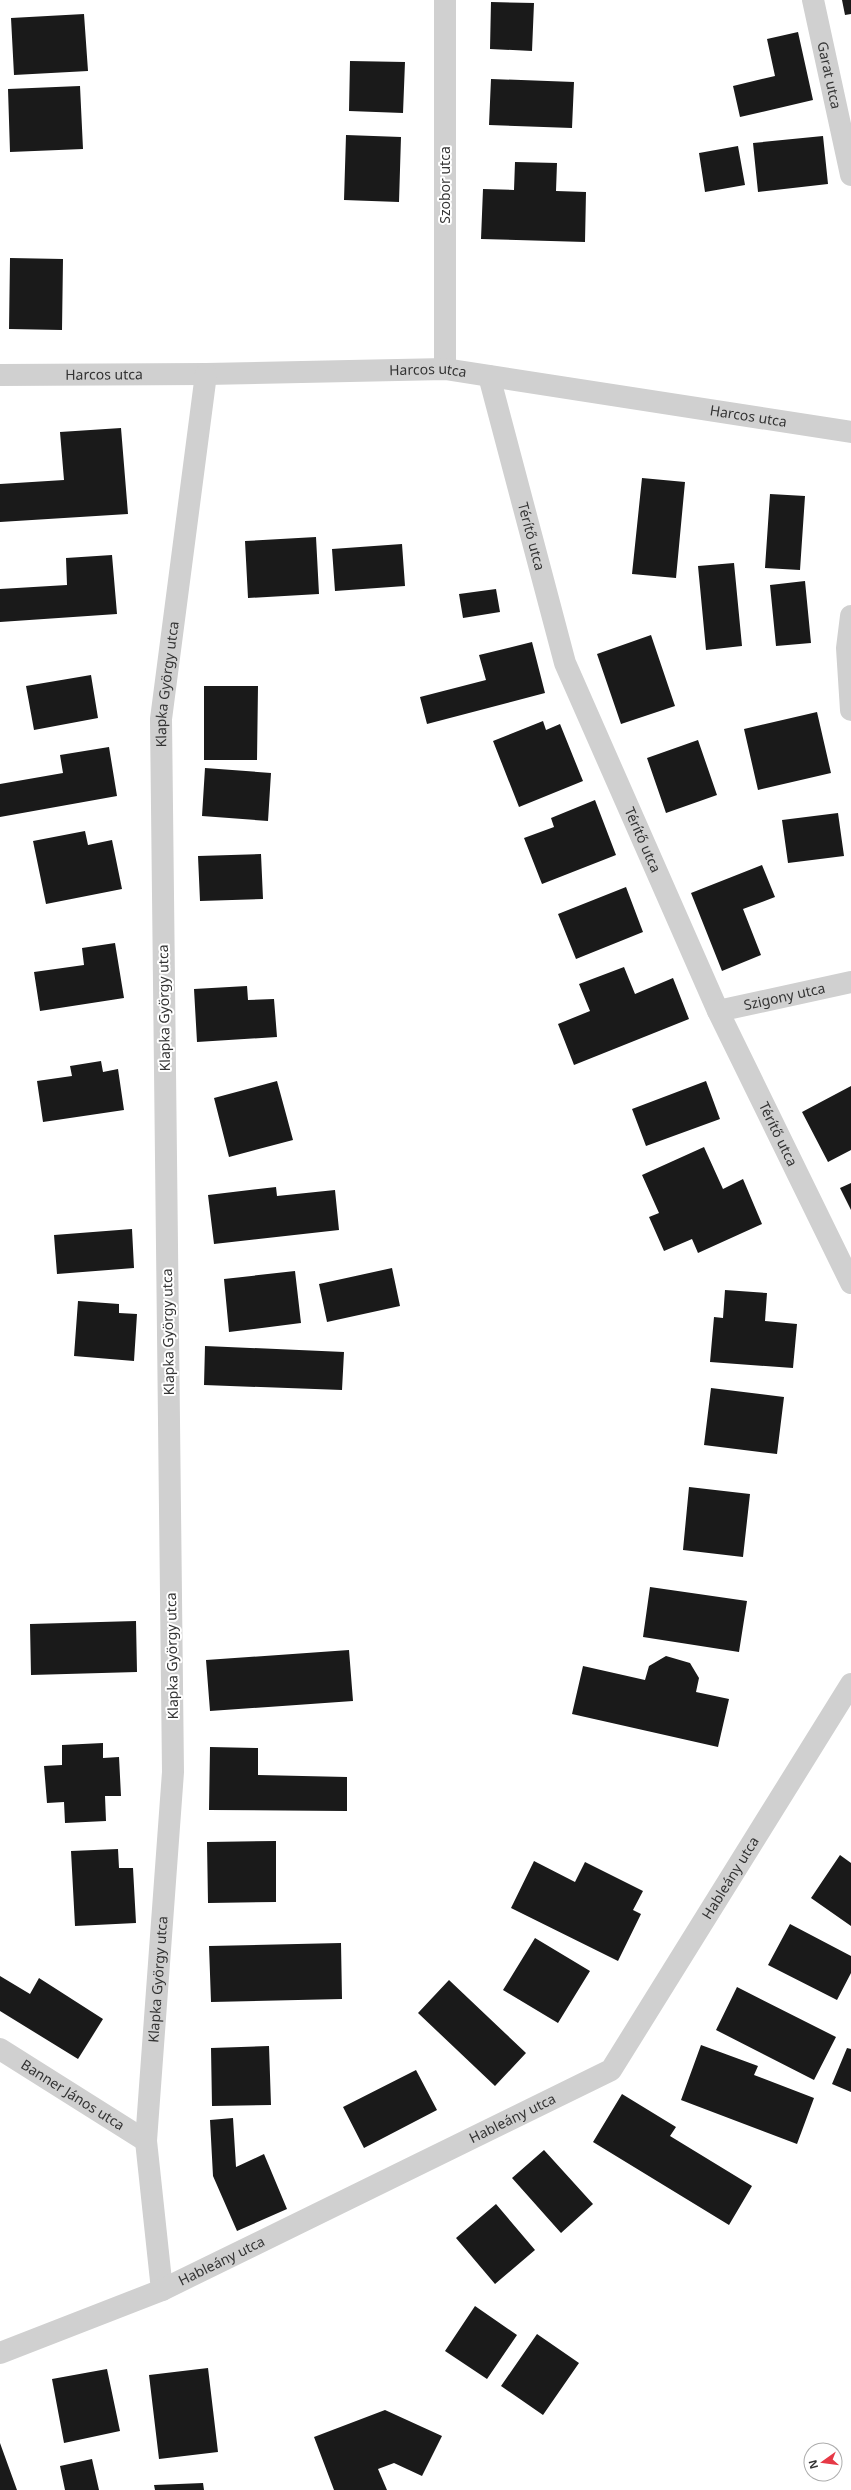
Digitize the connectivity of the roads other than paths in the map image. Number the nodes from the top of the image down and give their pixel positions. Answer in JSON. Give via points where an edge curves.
{"nodes":[{"id":1,"x":445,"y":0,"type":"edge"},
{"id":2,"x":813,"y":0,"type":"edge"},
{"id":3,"x":851,"y":175,"type":"edge"},
{"id":4,"x":445,"y":369,"type":"junction"},
{"id":5,"x":206,"y":374,"type":"junction"},
{"id":6,"x":0,"y":375,"type":"edge"},
{"id":7,"x":489,"y":376,"type":"junction"},
{"id":8,"x":851,"y":432,"type":"edge"},
{"id":9,"x":851,"y":616,"type":"edge"},
{"id":10,"x":851,"y":710,"type":"edge"},
{"id":11,"x":851,"y":982,"type":"edge"},
{"id":12,"x":718,"y":1011,"type":"junction"},
{"id":13,"x":851,"y":1283,"type":"edge"},
{"id":14,"x":851,"y":1684,"type":"edge"},
{"id":15,"x":0,"y":2049,"type":"edge"},
{"id":16,"x":146,"y":2141,"type":"junction"},
{"id":17,"x":162,"y":2290,"type":"junction"},
{"id":18,"x":0,"y":2353,"type":"edge"}],
"edges":[{"from":1,"to":4,"type":"street","name":"Szobor utca"},
{"from":2,"to":3,"type":"street","name":"Garat utca"},
{"from":4,"to":5,"type":"street","name":"Harcos utca"},
{"from":4,"to":7,"type":"street","name":"Harcos utca"},
{"from":5,"to":6,"type":"street","name":"Harcos utca"},
{"from":5,"to":16,"type":"street","name":"Klapka György utca","via":[[161,719],[173,1772]]},
{"from":7,"to":8,"type":"street","name":"Harcos utca"},
{"from":7,"to":12,"type":"street","name":"Térítő utca","via":[[565,664]]},
{"from":9,"to":10,"type":"street","via":[[847,648]]},
{"from":11,"to":12,"type":"street","name":"Szigony utca"},
{"from":12,"to":13,"type":"street","name":"Térítő utca"},
{"from":14,"to":17,"type":"street","name":"Hableány utca","via":[[611,2070]]},
{"from":15,"to":16,"type":"street","name":"Banner János utca"},
{"from":16,"to":17,"type":"street","name":"Klapka György utca"},
{"from":17,"to":18,"type":"street","name":"Hableány utca"}]}
